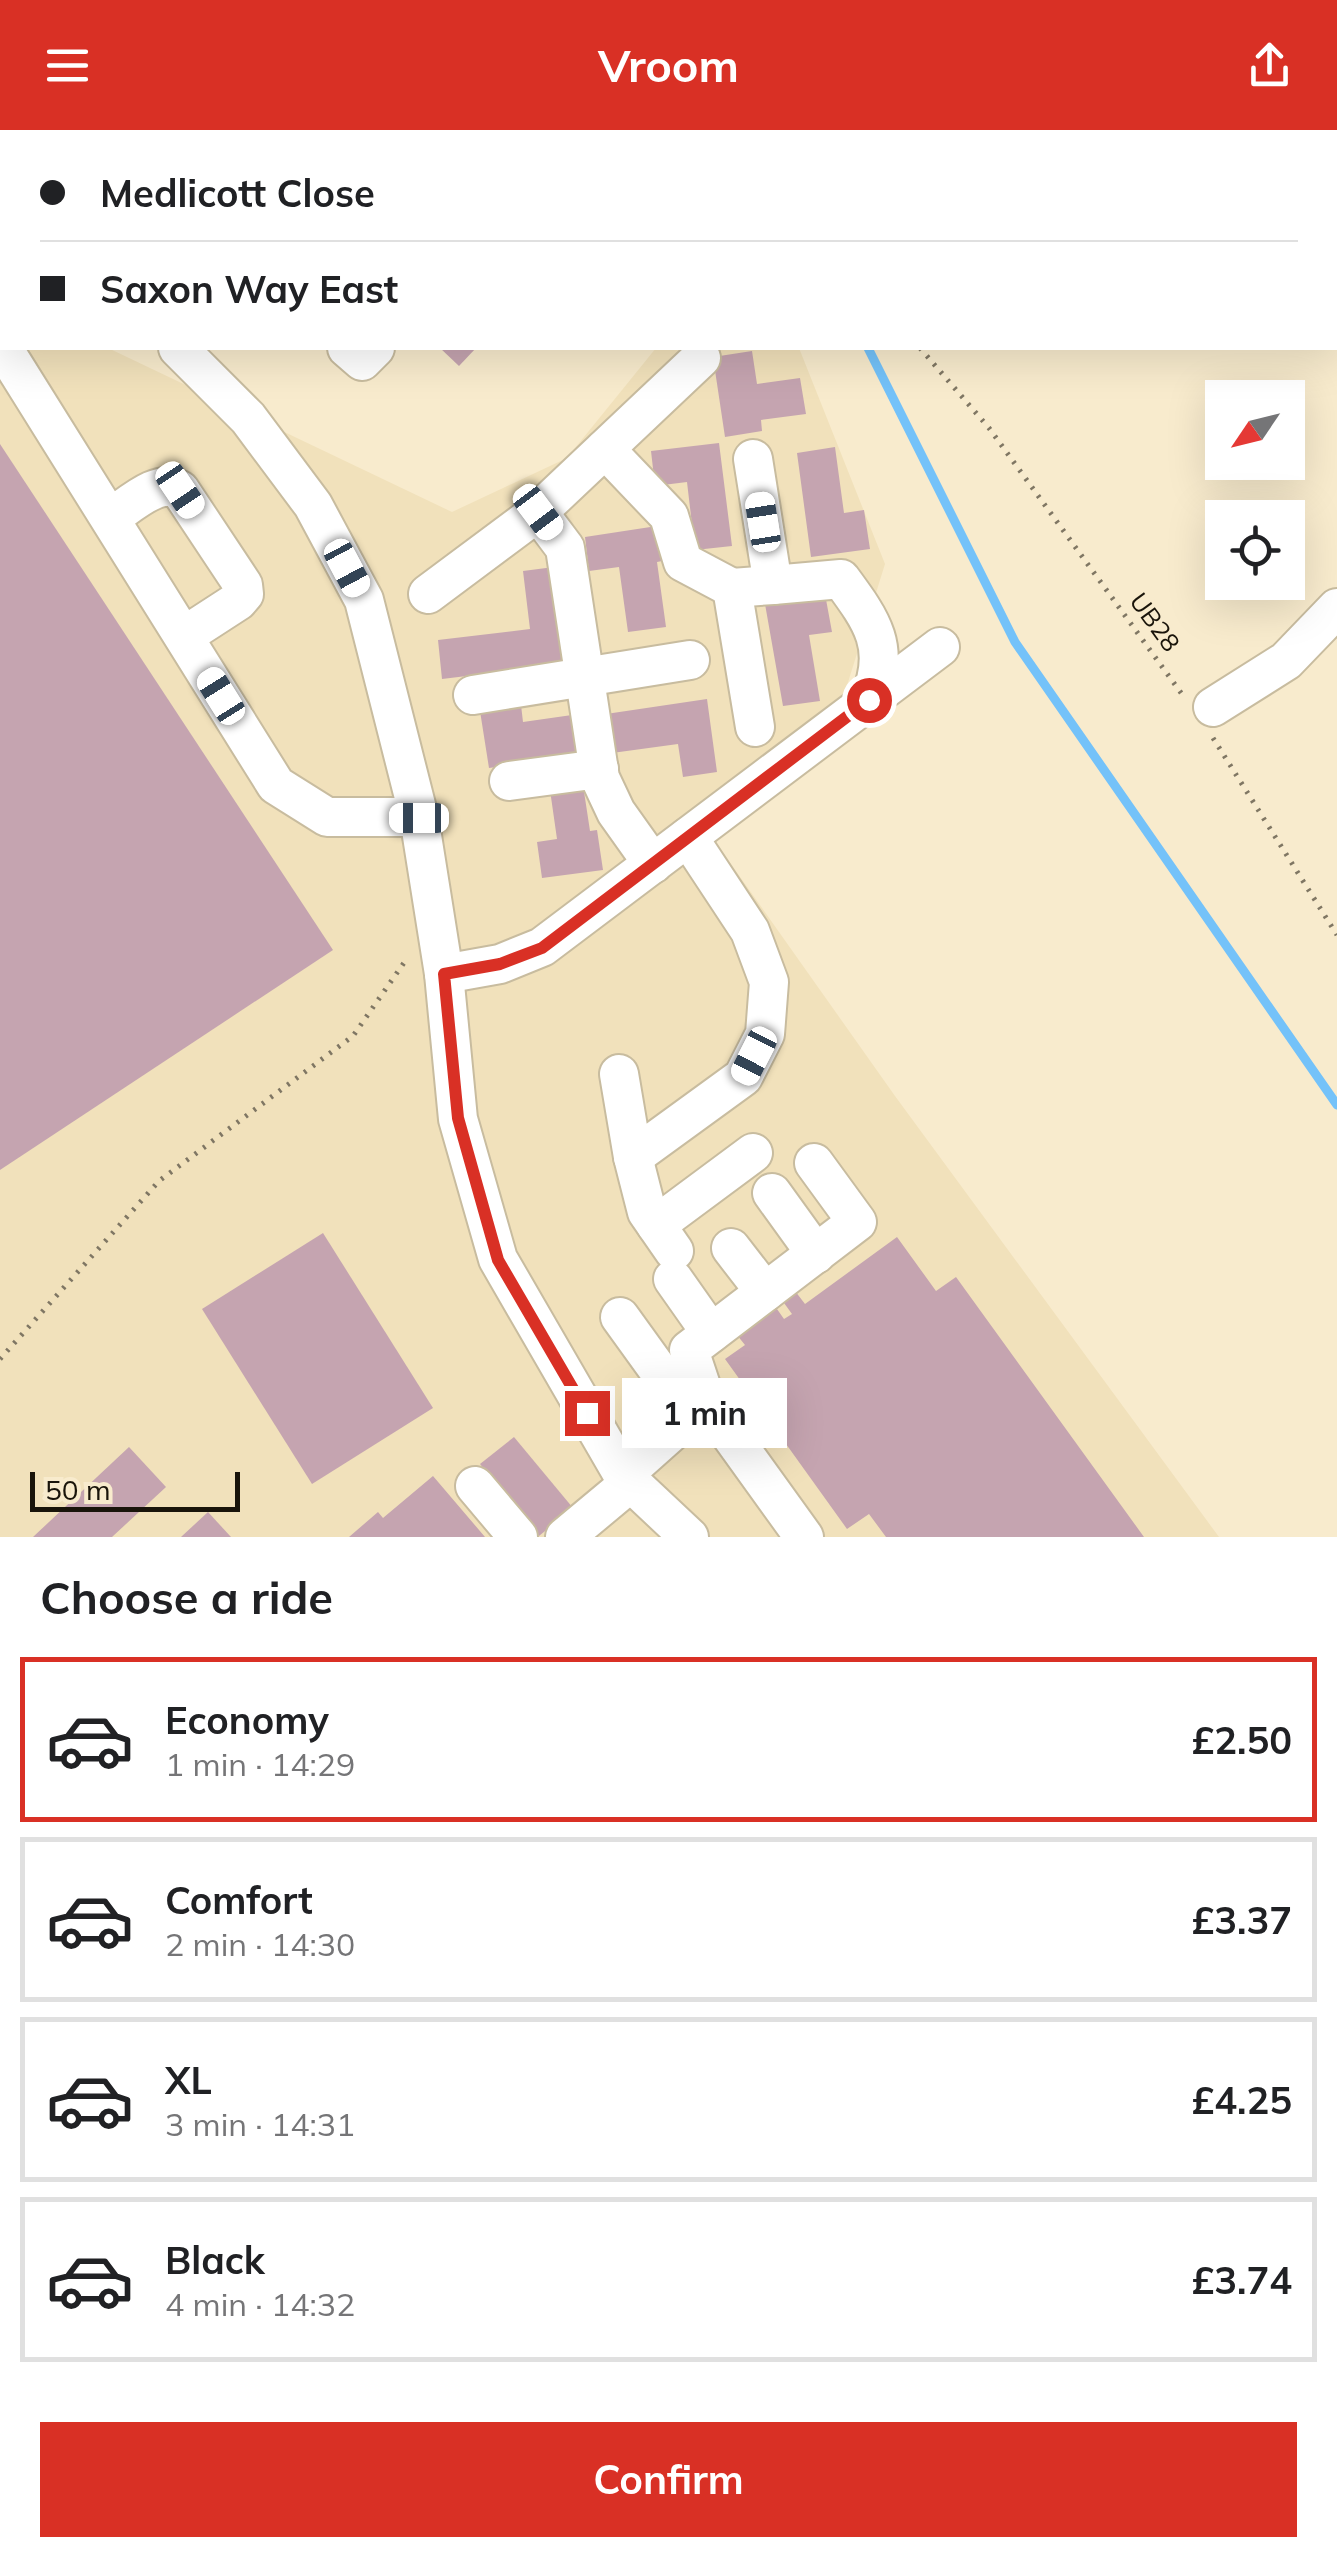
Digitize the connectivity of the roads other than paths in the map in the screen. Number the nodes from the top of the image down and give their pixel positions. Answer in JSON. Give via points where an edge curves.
{"nodes":[{"id":1,"x":5,"y":350,"type":"edge"},
{"id":2,"x":180,"y":350,"type":"edge"},
{"id":3,"x":349,"y":350,"type":"edge"},
{"id":4,"x":373,"y":350,"type":"edge"},
{"id":5,"x":701,"y":358,"type":"dead end"},
{"id":6,"x":605,"y":449,"type":"junction"},
{"id":7,"x":753,"y":459,"type":"dead end"},
{"id":8,"x":538,"y":512,"type":"junction"},
{"id":9,"x":110,"y":518,"type":"junction"},
{"id":10,"x":773,"y":585,"type":"junction"},
{"id":11,"x":732,"y":588,"type":"junction"},
{"id":12,"x":428,"y":594,"type":"dead end"},
{"id":13,"x":1337,"y":608,"type":"edge"},
{"id":14,"x":184,"y":636,"type":"junction"},
{"id":15,"x":940,"y":646,"type":"dead end"},
{"id":16,"x":690,"y":660,"type":"dead end"},
{"id":17,"x":584,"y":674,"type":"junction"},
{"id":18,"x":473,"y":694,"type":"dead end"},
{"id":19,"x":869,"y":700,"type":"junction"},
{"id":20,"x":1204,"y":714,"type":"road end"},
{"id":21,"x":755,"y":728,"type":"dead end"},
{"id":22,"x":599,"y":769,"type":"junction"},
{"id":23,"x":509,"y":781,"type":"dead end"},
{"id":24,"x":419,"y":818,"type":"junction"},
{"id":25,"x":688,"y":837,"type":"junction"},
{"id":26,"x":653,"y":864,"type":"junction"},
{"id":27,"x":441,"y":957,"type":"junction"},
{"id":28,"x":618,"y":1074,"type":"dead end"},
{"id":29,"x":752,"y":1153,"type":"dead end"},
{"id":30,"x":634,"y":1157,"type":"junction"},
{"id":31,"x":814,"y":1163,"type":"dead end"},
{"id":32,"x":772,"y":1193,"type":"dead end"},
{"id":33,"x":731,"y":1248,"type":"dead end"},
{"id":34,"x":668,"y":1251,"type":"junction"},
{"id":35,"x":816,"y":1254,"type":"junction"},
{"id":36,"x":765,"y":1292,"type":"junction"},
{"id":37,"x":620,"y":1317,"type":"dead end"},
{"id":38,"x":711,"y":1333,"type":"junction"},
{"id":39,"x":698,"y":1407,"type":"junction"},
{"id":40,"x":627,"y":1478,"type":"junction"},
{"id":41,"x":476,"y":1486,"type":"dead end"},
{"id":42,"x":518,"y":1537,"type":"edge"},
{"id":43,"x":564,"y":1537,"type":"edge"},
{"id":44,"x":690,"y":1537,"type":"edge"},
{"id":45,"x":804,"y":1537,"type":"edge"}],
"edges":[{"from":1,"to":9,"type":"street"},
{"from":2,"to":24,"type":"street","via":[[248,418],[313,505],[364,600]]},
{"from":3,"to":4,"type":"street","via":[[362,361]]},
{"from":5,"to":6,"type":"street"},
{"from":6,"to":8,"type":"street"},
{"from":6,"to":11,"type":"street","via":[[669,516],[683,562]]},
{"from":7,"to":10,"type":"street"},
{"from":8,"to":12,"type":"street"},
{"from":8,"to":17,"type":"street","via":[[565,548]]},
{"from":9,"to":14,"type":"street"},
{"from":9,"to":14,"type":"street","via":[[162,485],[173,485],[243,584],[238,602]]},
{"from":10,"to":11,"type":"street"},
{"from":10,"to":19,"type":"street","via":[[841,580],[874,624],[880,676]]},
{"from":11,"to":21,"type":"street"},
{"from":13,"to":20,"type":"street","via":[[1286,661]]},
{"from":14,"to":24,"type":"street","via":[[276,784],[328,817]]},
{"from":15,"to":19,"type":"street"},
{"from":16,"to":17,"type":"street"},
{"from":17,"to":18,"type":"street"},
{"from":17,"to":22,"type":"street"},
{"from":19,"to":25,"type":"street"},
{"from":22,"to":23,"type":"street"},
{"from":22,"to":26,"type":"street","via":[[616,812]]},
{"from":24,"to":27,"type":"street"},
{"from":25,"to":26,"type":"street"},
{"from":25,"to":30,"type":"street","via":[[750,930],[769,982],[765,1034],[743,1077]]},
{"from":26,"to":27,"type":"street","via":[[542,948],[500,964]]},
{"from":27,"to":40,"type":"street","via":[[458,1118],[498,1260]]},
{"from":28,"to":30,"type":"street"},
{"from":29,"to":34,"type":"street"},
{"from":30,"to":34,"type":"street","via":[[646,1212]]},
{"from":31,"to":35,"type":"street","via":[[857,1222]]},
{"from":32,"to":35,"type":"street"},
{"from":33,"to":36,"type":"street"},
{"from":34,"to":38,"type":"street"},
{"from":35,"to":36,"type":"street"},
{"from":36,"to":38,"type":"street"},
{"from":37,"to":39,"type":"street"},
{"from":38,"to":39,"type":"street","via":[[689,1350]]},
{"from":39,"to":40,"type":"street"},
{"from":39,"to":45,"type":"street"},
{"from":40,"to":43,"type":"street"},
{"from":40,"to":44,"type":"street"},
{"from":41,"to":42,"type":"street"}]}
